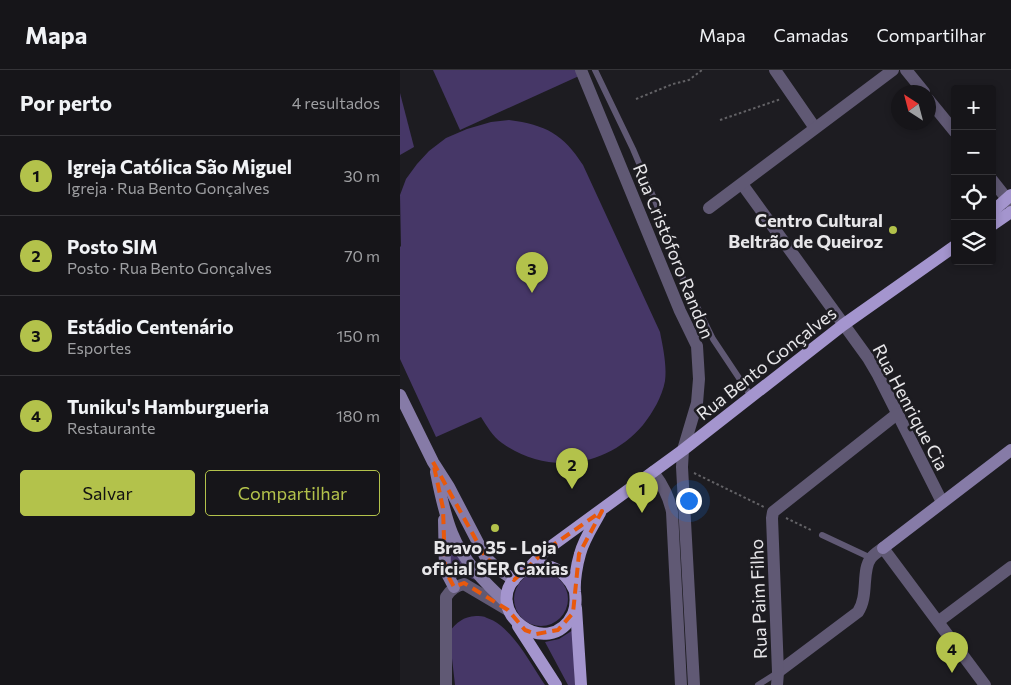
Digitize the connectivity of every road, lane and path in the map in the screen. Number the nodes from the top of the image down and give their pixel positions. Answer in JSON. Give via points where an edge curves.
{"nodes":[{"id":1,"x":581,"y":70,"type":"edge"},
{"id":2,"x":595,"y":70,"type":"edge"},
{"id":3,"x":702,"y":70,"type":"edge"},
{"id":4,"x":775,"y":70,"type":"edge"},
{"id":5,"x":893,"y":70,"type":"edge"},
{"id":6,"x":906,"y":70,"type":"edge"},
{"id":7,"x":918,"y":85,"type":"edge"},
{"id":8,"x":793,"y":95,"type":"junction"},
{"id":9,"x":636,"y":99,"type":"dead end"},
{"id":10,"x":936,"y":109,"type":"edge"},
{"id":11,"x":720,"y":120,"type":"dead end"},
{"id":12,"x":815,"y":128,"type":"junction"},
{"id":13,"x":953,"y":130,"type":"edge"},
{"id":14,"x":742,"y":184,"type":"junction"},
{"id":15,"x":996,"y":184,"type":"edge"},
{"id":16,"x":1010,"y":199,"type":"edge"},
{"id":17,"x":710,"y":208,"type":"dead end"},
{"id":18,"x":996,"y":209,"type":"edge"},
{"id":19,"x":1011,"y":212,"type":"edge"},
{"id":20,"x":996,"y":222,"type":"edge"},
{"id":21,"x":951,"y":249,"type":"edge"},
{"id":22,"x":843,"y":325,"type":"junction"},
{"id":23,"x":400,"y":395,"type":"edge"},
{"id":24,"x":751,"y":396,"type":"junction"},
{"id":25,"x":897,"y":414,"type":"junction"},
{"id":26,"x":683,"y":450,"type":"junction"},
{"id":27,"x":1011,"y":450,"type":"edge"},
{"id":28,"x":433,"y":462,"type":"junction"},
{"id":29,"x":682,"y":467,"type":"junction"},
{"id":30,"x":653,"y":472,"type":"junction"},
{"id":31,"x":942,"y":502,"type":"junction"},
{"id":32,"x":444,"y":508,"type":"junction"},
{"id":33,"x":602,"y":510,"type":"junction"},
{"id":34,"x":774,"y":512,"type":"junction"},
{"id":35,"x":822,"y":535,"type":"joint"},
{"id":36,"x":883,"y":548,"type":"junction"},
{"id":37,"x":871,"y":558,"type":"junction"},
{"id":38,"x":1011,"y":567,"type":"edge"},
{"id":39,"x":529,"y":568,"type":"junction"},
{"id":40,"x":514,"y":580,"type":"junction"},
{"id":41,"x":454,"y":587,"type":"junction"},
{"id":42,"x":575,"y":596,"type":"junction"},
{"id":43,"x":508,"y":606,"type":"junction"},
{"id":44,"x":938,"y":621,"type":"junction"},
{"id":45,"x":516,"y":623,"type":"junction"},
{"id":46,"x":777,"y":679,"type":"edge"},
{"id":47,"x":446,"y":685,"type":"edge"},
{"id":48,"x":556,"y":685,"type":"edge"},
{"id":49,"x":581,"y":685,"type":"edge"},
{"id":50,"x":681,"y":685,"type":"edge"},
{"id":51,"x":694,"y":685,"type":"edge"},
{"id":52,"x":758,"y":685,"type":"edge"},
{"id":53,"x":985,"y":685,"type":"edge"}],
"edges":[{"from":1,"to":26,"type":"street","name":"Rua Cristóforo Randon","via":[[697,346],[697,403]]},
{"from":2,"to":24,"type":"lane","via":[[658,208],[682,276],[713,339]]},
{"from":3,"to":9,"type":"path","via":[[690,80]]},
{"from":4,"to":8,"type":"street"},
{"from":5,"to":12,"type":"street"},
{"from":6,"to":7,"type":"street"},
{"from":8,"to":11,"type":"path"},
{"from":8,"to":12,"type":"street"},
{"from":10,"to":13,"type":"street"},
{"from":12,"to":14,"type":"street"},
{"from":14,"to":17,"type":"street"},
{"from":14,"to":22,"type":"street","name":"Rua Henrique Cia"},
{"from":15,"to":16,"type":"street"},
{"from":16,"to":18,"type":"main road"},
{"from":19,"to":20,"type":"main road"},
{"from":21,"to":22,"type":"main road","name":"Rua Bento Gonçalves"},
{"from":22,"to":24,"type":"main road","name":"Rua Bento Gonçalves"},
{"from":22,"to":25,"type":"street","name":"Rua Henrique Cia","via":[[871,364]]},
{"from":23,"to":28,"type":"main road"},
{"from":24,"to":26,"type":"main road","name":"Rua Bento Gonçalves"},
{"from":25,"to":31,"type":"street","name":"Rua Henrique Cia"},
{"from":25,"to":34,"type":"street"},
{"from":26,"to":29,"type":"street","name":"Rua Cristóforo Randon"},
{"from":26,"to":30,"type":"main road","name":"Rua Bento Gonçalves"},
{"from":27,"to":31,"type":"main road"},
{"from":28,"to":32,"type":"main road"},
{"from":28,"to":40,"type":"main road","via":[[486,558]]},
{"from":29,"to":34,"type":"path"},
{"from":29,"to":51,"type":"street","name":"Rua Cristóforo Randon"},
{"from":30,"to":33,"type":"main road","name":"Rua Bento Gonçalves"},
{"from":30,"to":50,"type":"street","via":[[665,487],[672,512]]},
{"from":31,"to":36,"type":"main road"},
{"from":32,"to":41,"type":"main road","via":[[446,570]]},
{"from":32,"to":43,"type":"main road","via":[[452,533],[470,564]]},
{"from":33,"to":39,"type":"main road","name":"Rua Bento Gonçalves","via":[[546,550]]},
{"from":33,"to":42,"type":"main road","name":"Rua Bento Gonçalves","via":[[580,554]]},
{"from":34,"to":35,"type":"path"},
{"from":34,"to":46,"type":"street","name":"Rua Paim Filho"},
{"from":35,"to":37,"type":"lane"},
{"from":36,"to":37,"type":"street"},
{"from":36,"to":44,"type":"street"},
{"from":37,"to":46,"type":"street","via":[[867,564],[863,605],[858,612]]},
{"from":38,"to":44,"type":"street"},
{"from":39,"to":40,"type":"main road","name":"Rua Bento Gonçalves"},
{"from":39,"to":42,"type":"main road","via":[[538,565],[557,569],[571,582]]},
{"from":40,"to":43,"type":"main road"},
{"from":41,"to":43,"type":"street","via":[[467,585]]},
{"from":41,"to":47,"type":"street","via":[[446,597]]},
{"from":42,"to":45,"type":"main road","name":"Rua Bento Gonçalves","via":[[573,613],[558,630],[536,634]]},
{"from":42,"to":49,"type":"main road"},
{"from":43,"to":45,"type":"main road"},
{"from":44,"to":53,"type":"street"},
{"from":45,"to":48,"type":"main road"},
{"from":46,"to":52,"type":"lane"}]}
